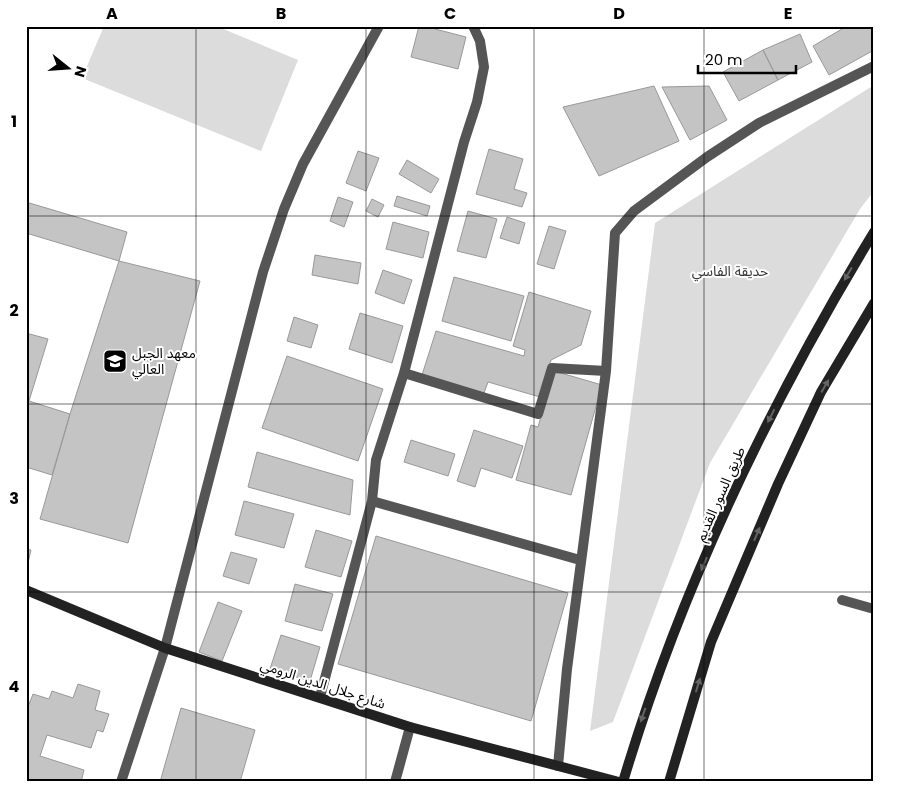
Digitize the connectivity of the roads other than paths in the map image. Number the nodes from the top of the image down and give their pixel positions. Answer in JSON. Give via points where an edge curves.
{"nodes":[{"id":1,"x":379,"y":26,"type":"edge"},
{"id":2,"x":473,"y":26,"type":"edge"},
{"id":3,"x":874,"y":66,"type":"edge"},
{"id":4,"x":874,"y":232,"type":"edge"},
{"id":5,"x":874,"y":303,"type":"edge"},
{"id":6,"x":606,"y":371,"type":"junction"},
{"id":7,"x":404,"y":373,"type":"junction"},
{"id":8,"x":372,"y":501,"type":"junction"},
{"id":9,"x":580,"y":560,"type":"junction"},
{"id":10,"x":26,"y":590,"type":"edge"},
{"id":11,"x":842,"y":600,"type":"dead end"},
{"id":12,"x":874,"y":608,"type":"edge"},
{"id":13,"x":165,"y":648,"type":"junction"},
{"id":14,"x":320,"y":697,"type":"junction"},
{"id":15,"x":410,"y":727,"type":"junction"},
{"id":16,"x":558,"y":766,"type":"junction"},
{"id":17,"x":121,"y":782,"type":"edge"},
{"id":18,"x":394,"y":782,"type":"edge"},
{"id":19,"x":619,"y":782,"type":"edge"},
{"id":20,"x":623,"y":782,"type":"edge"},
{"id":21,"x":669,"y":782,"type":"edge"}],
"edges":[{"from":1,"to":13,"type":"street","via":[[303,164],[284,209],[263,272]]},
{"from":2,"to":7,"type":"street","via":[[480,41],[484,67]]},
{"from":3,"to":6,"type":"street","via":[[759,123],[690,168],[634,211],[615,233]]},
{"from":4,"to":20,"type":"main road","name":"طريق السور القديم","one_way":true,"via":[[817,327],[742,478],[667,651]]},
{"from":21,"to":5,"type":"main road","one_way":true,"via":[[711,642],[778,484],[821,392]]},
{"from":6,"to":7,"type":"street","via":[[552,368],[538,414]]},
{"from":6,"to":9,"type":"street"},
{"from":7,"to":8,"type":"street","via":[[376,460]]},
{"from":8,"to":9,"type":"street"},
{"from":8,"to":14,"type":"street"},
{"from":9,"to":16,"type":"street","via":[[560,721]]},
{"from":10,"to":13,"type":"main road","name":"شارع جلال الدين الرومي"},
{"from":11,"to":12,"type":"street"},
{"from":13,"to":14,"type":"main road","name":"شارع جلال الدين الرومي"},
{"from":13,"to":17,"type":"street"},
{"from":14,"to":15,"type":"main road","name":"شارع جلال الدين الرومي"},
{"from":15,"to":16,"type":"main road","name":"شارع جلال الدين الرومي"},
{"from":15,"to":18,"type":"street"},
{"from":16,"to":19,"type":"main road","name":"شارع جلال الدين الرومي"}]}
